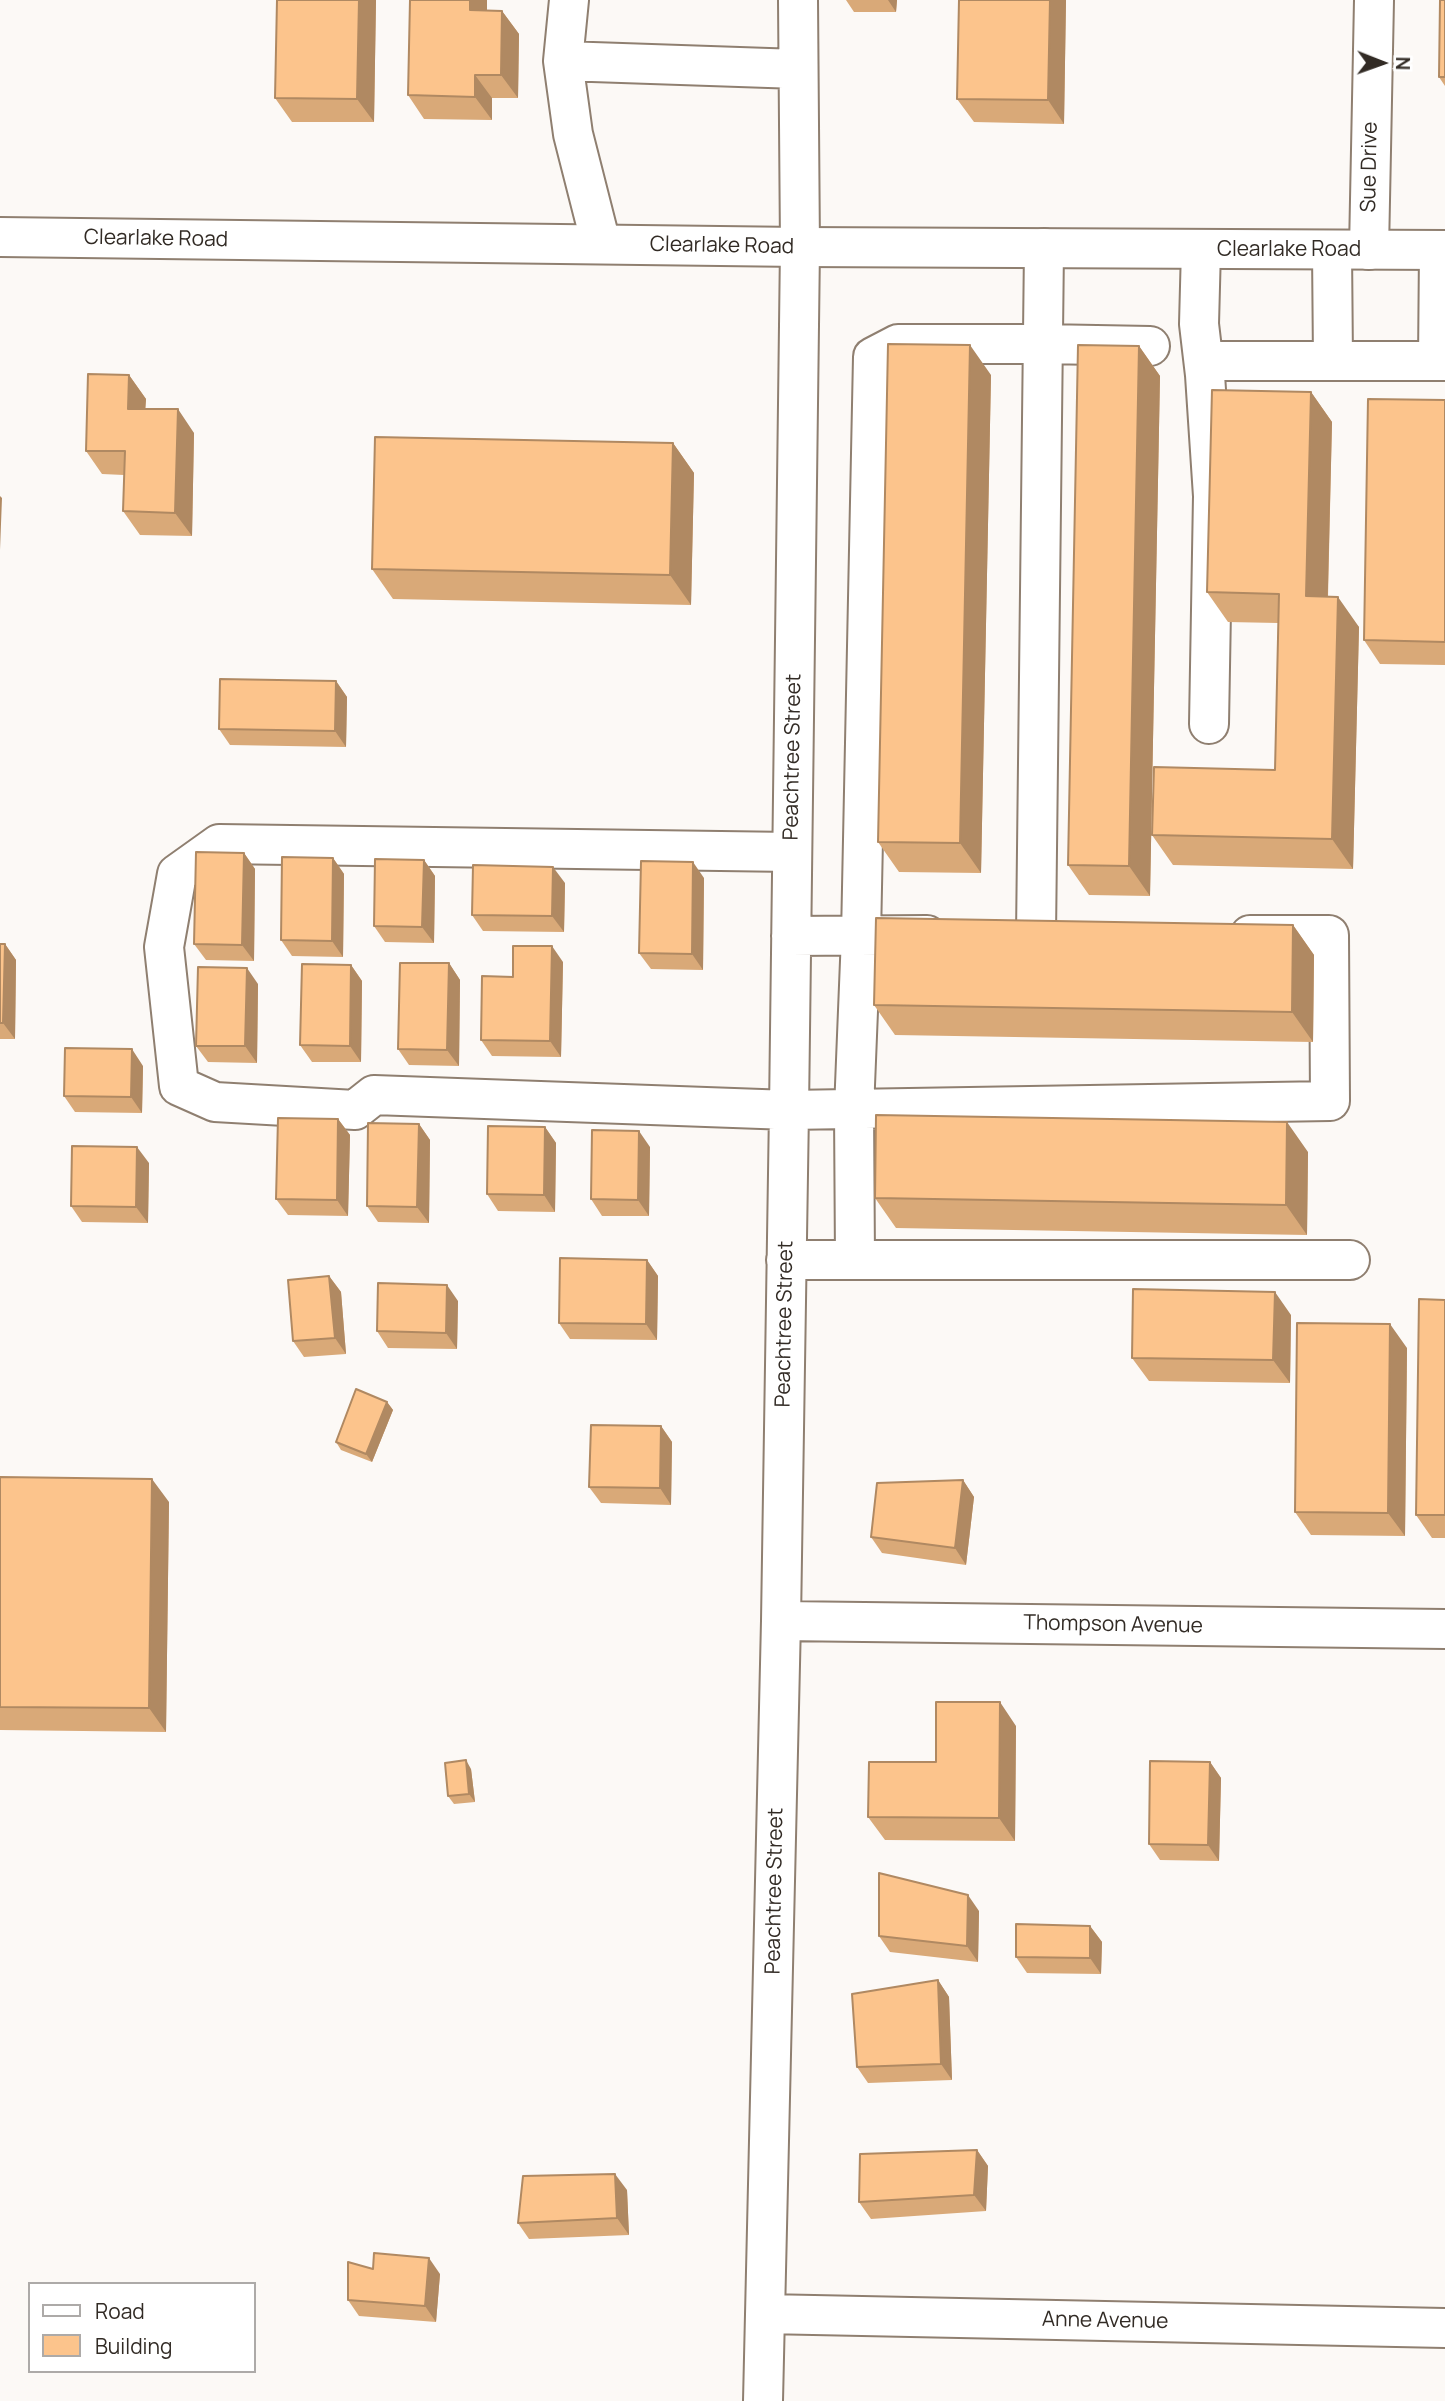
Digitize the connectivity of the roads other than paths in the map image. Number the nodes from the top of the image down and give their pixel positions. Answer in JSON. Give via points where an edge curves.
{"nodes":[{"id":1,"x":569,"y":0,"type":"edge"},
{"id":2,"x":798,"y":0,"type":"edge"},
{"id":3,"x":1374,"y":0,"type":"edge"},
{"id":4,"x":563,"y":61,"type":"junction"},
{"id":5,"x":799,"y":69,"type":"junction"},
{"id":6,"x":0,"y":237,"type":"edge"},
{"id":7,"x":601,"y":244,"type":"junction"},
{"id":8,"x":800,"y":247,"type":"junction"},
{"id":9,"x":1044,"y":248,"type":"junction"},
{"id":10,"x":1201,"y":249,"type":"junction"},
{"id":11,"x":1350,"y":250,"type":"junction"},
{"id":12,"x":1442,"y":250,"type":"edge"},
{"id":13,"x":1043,"y":344,"type":"junction"},
{"id":14,"x":1150,"y":346,"type":"dead end"},
{"id":15,"x":1203,"y":361,"type":"junction"},
{"id":16,"x":1333,"y":361,"type":"junction"},
{"id":17,"x":1442,"y":361,"type":"edge"},
{"id":18,"x":1209,"y":724,"type":"dead end"},
{"id":19,"x":792,"y":852,"type":"junction"},
{"id":20,"x":955,"y":935,"type":"edge"},
{"id":21,"x":996,"y":935,"type":"edge"},
{"id":22,"x":1217,"y":935,"type":"edge"},
{"id":23,"x":791,"y":936,"type":"junction"},
{"id":24,"x":861,"y":936,"type":"junction"},
{"id":25,"x":789,"y":1110,"type":"junction"},
{"id":26,"x":855,"y":1110,"type":"junction"},
{"id":27,"x":786,"y":1260,"type":"junction"},
{"id":28,"x":855,"y":1260,"type":"junction"},
{"id":29,"x":1350,"y":1260,"type":"dead end"},
{"id":30,"x":781,"y":1621,"type":"junction"},
{"id":31,"x":1445,"y":1629,"type":"edge"},
{"id":32,"x":765,"y":2314,"type":"junction"},
{"id":33,"x":1445,"y":2328,"type":"edge"},
{"id":34,"x":763,"y":2401,"type":"edge"}],
"edges":[{"from":1,"to":4,"type":"street"},
{"from":2,"to":5,"type":"street","name":"Peachtree Street"},
{"from":3,"to":11,"type":"street","name":"Sue Drive"},
{"from":4,"to":5,"type":"street"},
{"from":4,"to":7,"type":"street","via":[[573,134]]},
{"from":5,"to":8,"type":"street","name":"Peachtree Street"},
{"from":6,"to":7,"type":"street","name":"Clearlake Road"},
{"from":7,"to":8,"type":"street","name":"Clearlake Road"},
{"from":8,"to":9,"type":"street","name":"Clearlake Road"},
{"from":8,"to":19,"type":"street","name":"Peachtree Street"},
{"from":9,"to":10,"type":"street","name":"Clearlake Road"},
{"from":9,"to":13,"type":"street"},
{"from":10,"to":11,"type":"street","name":"Clearlake Road"},
{"from":10,"to":15,"type":"street"},
{"from":11,"to":12,"type":"street","name":"Clearlake Road"},
{"from":11,"to":16,"type":"street","name":"Sue Drive"},
{"from":12,"to":17,"type":"street"},
{"from":13,"to":14,"type":"street"},
{"from":13,"to":21,"type":"street","via":[[1050,935]]},
{"from":13,"to":24,"type":"street","via":[[898,344],[873,357]]},
{"from":15,"to":16,"type":"street"},
{"from":15,"to":18,"type":"street","via":[[1213,496]]},
{"from":16,"to":17,"type":"street"},
{"from":19,"to":23,"type":"street","name":"Peachtree Street"},
{"from":19,"to":25,"type":"street","via":[[219,844],[177,874],[164,947],[179,1086],[215,1102],[355,1110],[374,1096]]},
{"from":20,"to":24,"type":"street"},
{"from":22,"to":26,"type":"street","via":[[1329,936],[1330,1101]]},
{"from":23,"to":24,"type":"street"},
{"from":23,"to":25,"type":"street","name":"Peachtree Street"},
{"from":24,"to":26,"type":"street"},
{"from":25,"to":26,"type":"street"},
{"from":25,"to":27,"type":"street","name":"Peachtree Street"},
{"from":26,"to":28,"type":"street"},
{"from":27,"to":28,"type":"street"},
{"from":27,"to":30,"type":"street","name":"Peachtree Street"},
{"from":28,"to":29,"type":"street"},
{"from":30,"to":31,"type":"street","name":"Thompson Avenue"},
{"from":30,"to":32,"type":"street","name":"Peachtree Street"},
{"from":32,"to":33,"type":"street","name":"Anne Avenue"},
{"from":32,"to":34,"type":"street","name":"Peachtree Street"}]}
